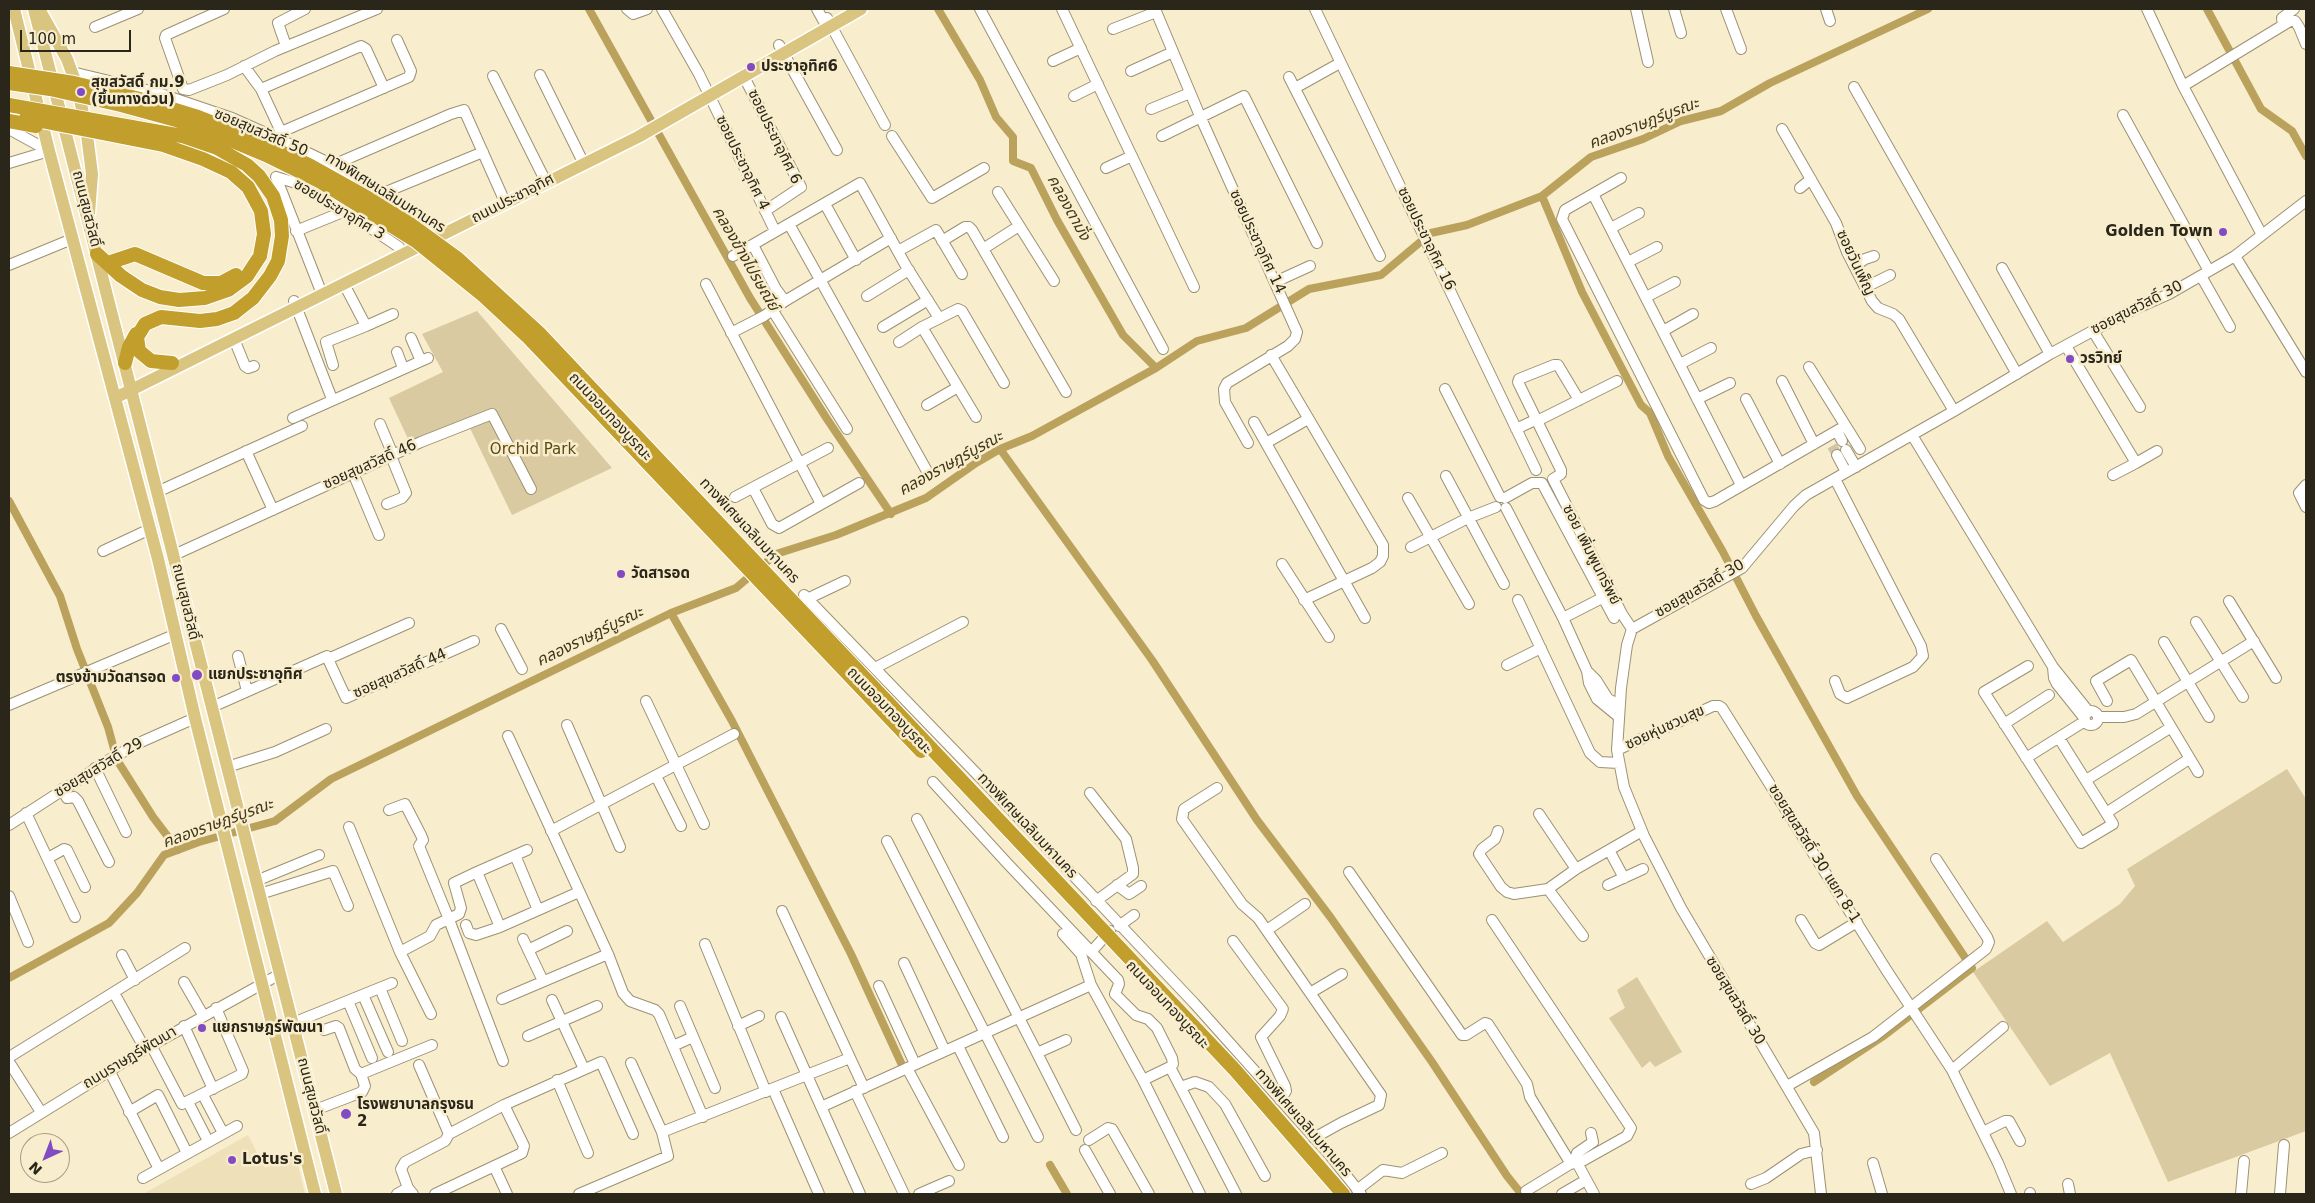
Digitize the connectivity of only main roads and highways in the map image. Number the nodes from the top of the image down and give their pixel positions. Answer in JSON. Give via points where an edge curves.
{"nodes":[{"id":1,"x":14,"y":9,"type":"edge"},
{"id":2,"x":34,"y":9,"type":"edge"},
{"id":3,"x":39,"y":9,"type":"edge"},
{"id":4,"x":844,"y":9,"type":"edge"},
{"id":5,"x":861,"y":9,"type":"edge"},
{"id":6,"x":827,"y":23,"type":"junction"},
{"id":7,"x":781,"y":49,"type":"junction"},
{"id":8,"x":9,"y":73,"type":"edge"},
{"id":9,"x":9,"y":83,"type":"edge"},
{"id":10,"x":708,"y":92,"type":"junction"},
{"id":11,"x":9,"y":105,"type":"edge"},
{"id":12,"x":9,"y":114,"type":"edge"},
{"id":13,"x":9,"y":121,"type":"edge"},
{"id":14,"x":504,"y":199,"type":"junction"},
{"id":15,"x":88,"y":220,"type":"junction"},
{"id":16,"x":256,"y":255,"type":"junction"},
{"id":17,"x":102,"y":259,"type":"junction"},
{"id":18,"x":321,"y":291,"type":"junction"},
{"id":19,"x":296,"y":304,"type":"junction"},
{"id":20,"x":142,"y":328,"type":"junction"},
{"id":21,"x":172,"y":362,"type":"junction"},
{"id":22,"x":125,"y":363,"type":"junction"},
{"id":23,"x":131,"y":386,"type":"junction"},
{"id":24,"x":114,"y":393,"type":"junction"},
{"id":25,"x":303,"y":1064,"type":"junction"},
{"id":26,"x":283,"y":1072,"type":"junction"},
{"id":27,"x":315,"y":1194,"type":"edge"},
{"id":28,"x":336,"y":1194,"type":"edge"},
{"id":29,"x":1330,"y":1194,"type":"edge"},
{"id":30,"x":1343,"y":1194,"type":"edge"}],
"edges":[{"from":1,"to":24,"type":"main road","name":"ถนนสุขสวัสดิ์"},
{"from":2,"to":15,"type":"main road","name":"ถนนสุขสวัสดิ์"},
{"from":3,"to":15,"type":"main road","via":[[77,86],[92,174]]},
{"from":4,"to":6,"type":"main road","name":"ถนนประชาอุทิศ"},
{"from":5,"to":6,"type":"main road","name":"ถนนประชาอุทิศ"},
{"from":6,"to":7,"type":"main road","name":"ถนนประชาอุทิศ"},
{"from":7,"to":10,"type":"main road","name":"ถนนประชาอุทิศ"},
{"from":7,"to":10,"type":"main road","name":"ถนนประชาอุทิศ","via":[[743,75]]},
{"from":8,"to":30,"type":"highway","name":"ทางพิเศษเฉลิมมหานคร","bridge":true,"via":[[74,83],[136,98],[249,137],[363,195],[458,259],[547,341],[1228,1063]]},
{"from":9,"to":29,"type":"highway","name":"ทางพิเศษเฉลิมมหานคร","bridge":true,"via":[[140,109],[247,147],[359,204],[450,267],[527,336],[1224,1072]]},
{"from":10,"to":14,"type":"main road","name":"ถนนประชาอุทิศ","via":[[654,125]]},
{"from":11,"to":20,"type":"highway","bridge":true,"via":[[182,136],[217,148],[247,164],[260,176],[273,196],[282,236],[278,262],[253,298],[234,313],[217,319],[200,321],[161,317]]},
{"from":12,"to":16,"type":"highway","bridge":true,"via":[[151,142],[189,153],[226,169],[244,182],[259,206],[264,234]]},
{"from":13,"to":16,"type":"highway","bridge":true,"via":[[138,147],[222,176],[240,191],[252,211]]},
{"from":14,"to":18,"type":"main road","name":"ถนนประชาอุทิศ","via":[[400,247]]},
{"from":14,"to":18,"type":"main road","name":"ถนนประชาอุทิศ","via":[[344,284]]},
{"from":15,"to":17,"type":"main road","name":"ถนนสุขสวัสดิ์"},
{"from":16,"to":17,"type":"highway","via":[[238,273],[216,284],[195,280],[139,254]]},
{"from":16,"to":17,"type":"highway","via":[[252,270],[235,286],[213,296],[188,300],[147,292]]},
{"from":17,"to":22,"type":"main road","name":"ถนนสุขสวัสดิ์"},
{"from":18,"to":19,"type":"main road","name":"ถนนประชาอุทิศ"},
{"from":19,"to":21,"type":"main road","name":"ถนนประชาอุทิศ"},
{"from":19,"to":23,"type":"main road","name":"ถนนประชาอุทิศ","via":[[234,340]]},
{"from":20,"to":21,"type":"highway","via":[[136,342],[143,356],[156,363]]},
{"from":20,"to":22,"type":"highway","via":[[132,341]]},
{"from":21,"to":23,"type":"main road","name":"ถนนประชาอุทิศ"},
{"from":22,"to":23,"type":"main road","name":"ถนนสุขสวัสดิ์"},
{"from":23,"to":24,"type":"main road"},
{"from":23,"to":25,"type":"main road","name":"ถนนสุขสวัสดิ์"},
{"from":24,"to":26,"type":"main road","name":"ถนนสุขสวัสดิ์"},
{"from":25,"to":26,"type":"main road"},
{"from":25,"to":28,"type":"main road","name":"ถนนสุขสวัสดิ์"},
{"from":26,"to":27,"type":"main road","name":"ถนนสุขสวัสดิ์"}]}
